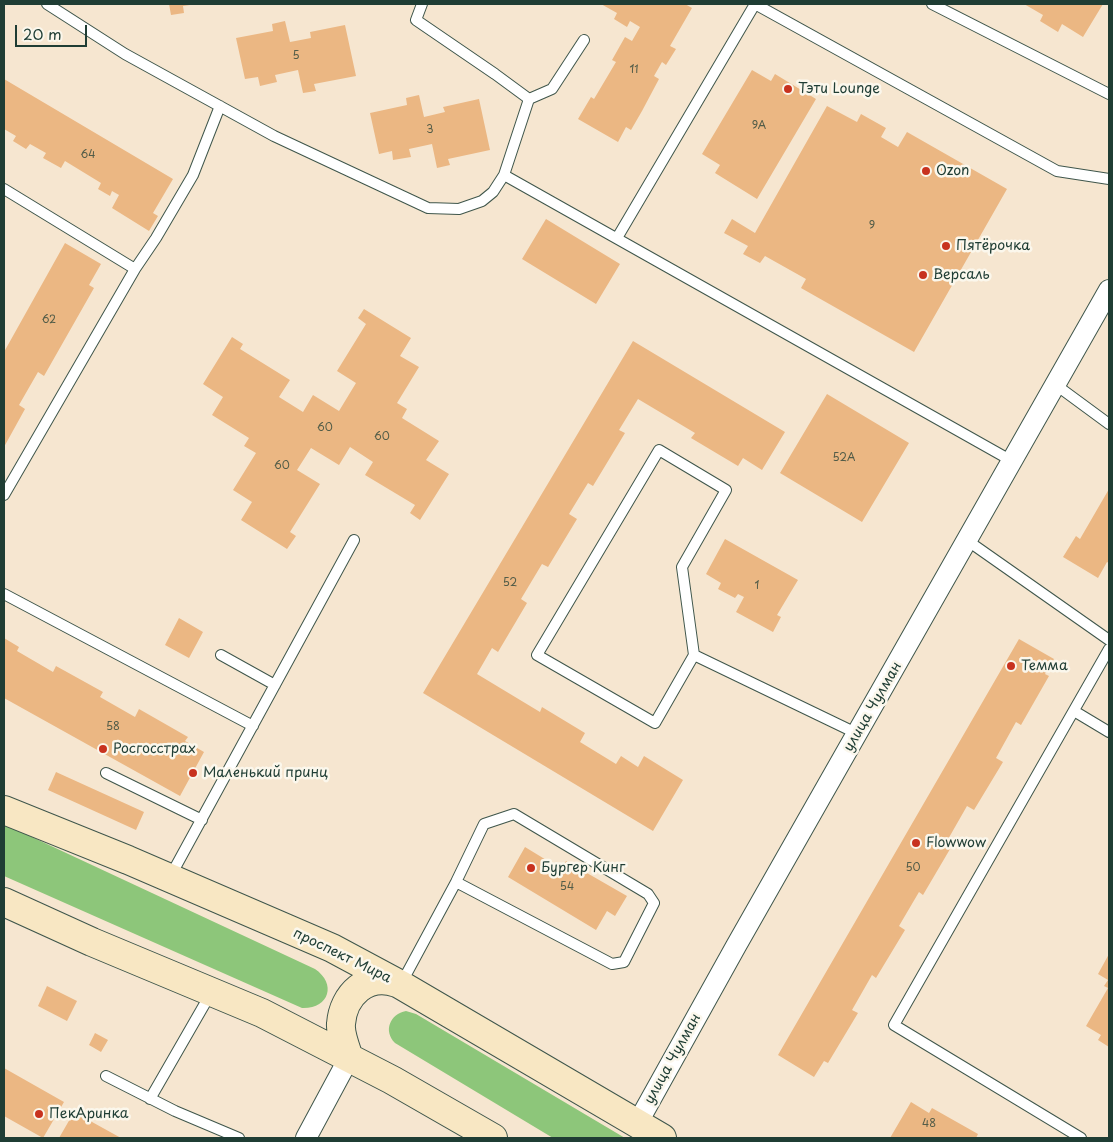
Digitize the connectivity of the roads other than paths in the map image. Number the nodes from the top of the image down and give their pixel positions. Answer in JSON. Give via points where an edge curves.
{"nodes":[{"id":1,"x":47,"y":4,"type":"edge"},
{"id":2,"x":422,"y":4,"type":"edge"},
{"id":3,"x":932,"y":4,"type":"edge"},
{"id":4,"x":584,"y":40,"type":"dead end"},
{"id":5,"x":1109,"y":94,"type":"edge"},
{"id":6,"x":529,"y":99,"type":"junction"},
{"id":7,"x":220,"y":106,"type":"junction"},
{"id":8,"x":504,"y":175,"type":"junction"},
{"id":9,"x":1109,"y":179,"type":"edge"},
{"id":10,"x":4,"y":189,"type":"edge"},
{"id":11,"x":617,"y":238,"type":"junction"},
{"id":12,"x":135,"y":269,"type":"junction"},
{"id":13,"x":1109,"y":290,"type":"edge"},
{"id":14,"x":1056,"y":385,"type":"junction"},
{"id":15,"x":1109,"y":424,"type":"edge"},
{"id":16,"x":1012,"y":461,"type":"junction"},
{"id":17,"x":4,"y":494,"type":"edge"},
{"id":18,"x":354,"y":540,"type":"dead end"},
{"id":19,"x":968,"y":541,"type":"junction"},
{"id":20,"x":4,"y":594,"type":"edge"},
{"id":21,"x":1108,"y":636,"type":"edge"},
{"id":22,"x":1109,"y":649,"type":"edge"},
{"id":23,"x":221,"y":655,"type":"dead end"},
{"id":24,"x":694,"y":655,"type":"junction"},
{"id":25,"x":275,"y":685,"type":"junction"},
{"id":26,"x":1074,"y":711,"type":"junction"},
{"id":27,"x":253,"y":726,"type":"junction"},
{"id":28,"x":1109,"y":732,"type":"edge"},
{"id":29,"x":858,"y":734,"type":"junction"},
{"id":30,"x":106,"y":773,"type":"dead end"},
{"id":31,"x":4,"y":810,"type":"edge"},
{"id":32,"x":202,"y":820,"type":"junction"},
{"id":33,"x":170,"y":878,"type":"junction"},
{"id":34,"x":456,"y":882,"type":"junction"},
{"id":35,"x":4,"y":902,"type":"edge"},
{"id":36,"x":401,"y":985,"type":"junction"},
{"id":37,"x":212,"y":992,"type":"junction"},
{"id":38,"x":349,"y":1058,"type":"junction"},
{"id":39,"x":106,"y":1076,"type":"dead end"},
{"id":40,"x":150,"y":1098,"type":"junction"},
{"id":41,"x":637,"y":1124,"type":"junction"},
{"id":42,"x":239,"y":1138,"type":"edge"},
{"id":43,"x":306,"y":1138,"type":"edge"},
{"id":44,"x":493,"y":1138,"type":"edge"},
{"id":45,"x":662,"y":1138,"type":"edge"},
{"id":46,"x":1081,"y":1138,"type":"edge"}],
"edges":[{"from":1,"to":7,"type":"lane","via":[[126,54]]},
{"from":2,"to":6,"type":"lane","via":[[416,20]]},
{"from":3,"to":5,"type":"lane"},
{"from":4,"to":6,"type":"lane","via":[[552,89]]},
{"from":6,"to":8,"type":"lane"},
{"from":7,"to":8,"type":"lane","via":[[274,136],[428,208],[459,209],[482,201],[493,192]]},
{"from":7,"to":12,"type":"lane","via":[[193,175]]},
{"from":8,"to":11,"type":"lane"},
{"from":9,"to":11,"type":"lane","via":[[1057,171],[755,4]]},
{"from":10,"to":12,"type":"lane"},
{"from":11,"to":16,"type":"lane"},
{"from":12,"to":17,"type":"lane"},
{"from":13,"to":14,"type":"street","name":"улица Чулман"},
{"from":14,"to":15,"type":"lane"},
{"from":14,"to":16,"type":"street","name":"улица Чулман"},
{"from":16,"to":19,"type":"street","name":"улица Чулман"},
{"from":18,"to":25,"type":"lane"},
{"from":19,"to":21,"type":"lane"},
{"from":19,"to":29,"type":"street","name":"улица Чулман"},
{"from":20,"to":27,"type":"lane"},
{"from":22,"to":26,"type":"lane"},
{"from":23,"to":25,"type":"lane"},
{"from":24,"to":24,"type":"lane","via":[[655,723],[537,655],[660,450],[726,490],[682,567]]},
{"from":24,"to":29,"type":"lane"},
{"from":25,"to":27,"type":"lane"},
{"from":26,"to":28,"type":"lane"},
{"from":26,"to":46,"type":"lane","via":[[894,1025]]},
{"from":27,"to":32,"type":"lane"},
{"from":29,"to":41,"type":"street","name":"улица Чулман"},
{"from":30,"to":32,"type":"lane"},
{"from":31,"to":33,"type":"main road","name":"проспект Мира"},
{"from":32,"to":33,"type":"lane"},
{"from":33,"to":36,"type":"main road","name":"проспект Мира","via":[[332,948]]},
{"from":34,"to":34,"type":"lane","via":[[612,964],[624,962],[654,903],[648,894],[514,814],[484,824]]},
{"from":34,"to":36,"type":"lane"},
{"from":35,"to":37,"type":"main road"},
{"from":36,"to":38,"type":"main road","via":[[378,981],[362,986],[350,996],[341,1026]]},
{"from":36,"to":41,"type":"main road","name":"проспект Мира"},
{"from":37,"to":38,"type":"main road"},
{"from":37,"to":40,"type":"lane"},
{"from":38,"to":43,"type":"street"},
{"from":38,"to":44,"type":"main road"},
{"from":39,"to":40,"type":"lane"},
{"from":40,"to":42,"type":"lane"},
{"from":41,"to":45,"type":"main road","name":"проспект Мира"}]}
